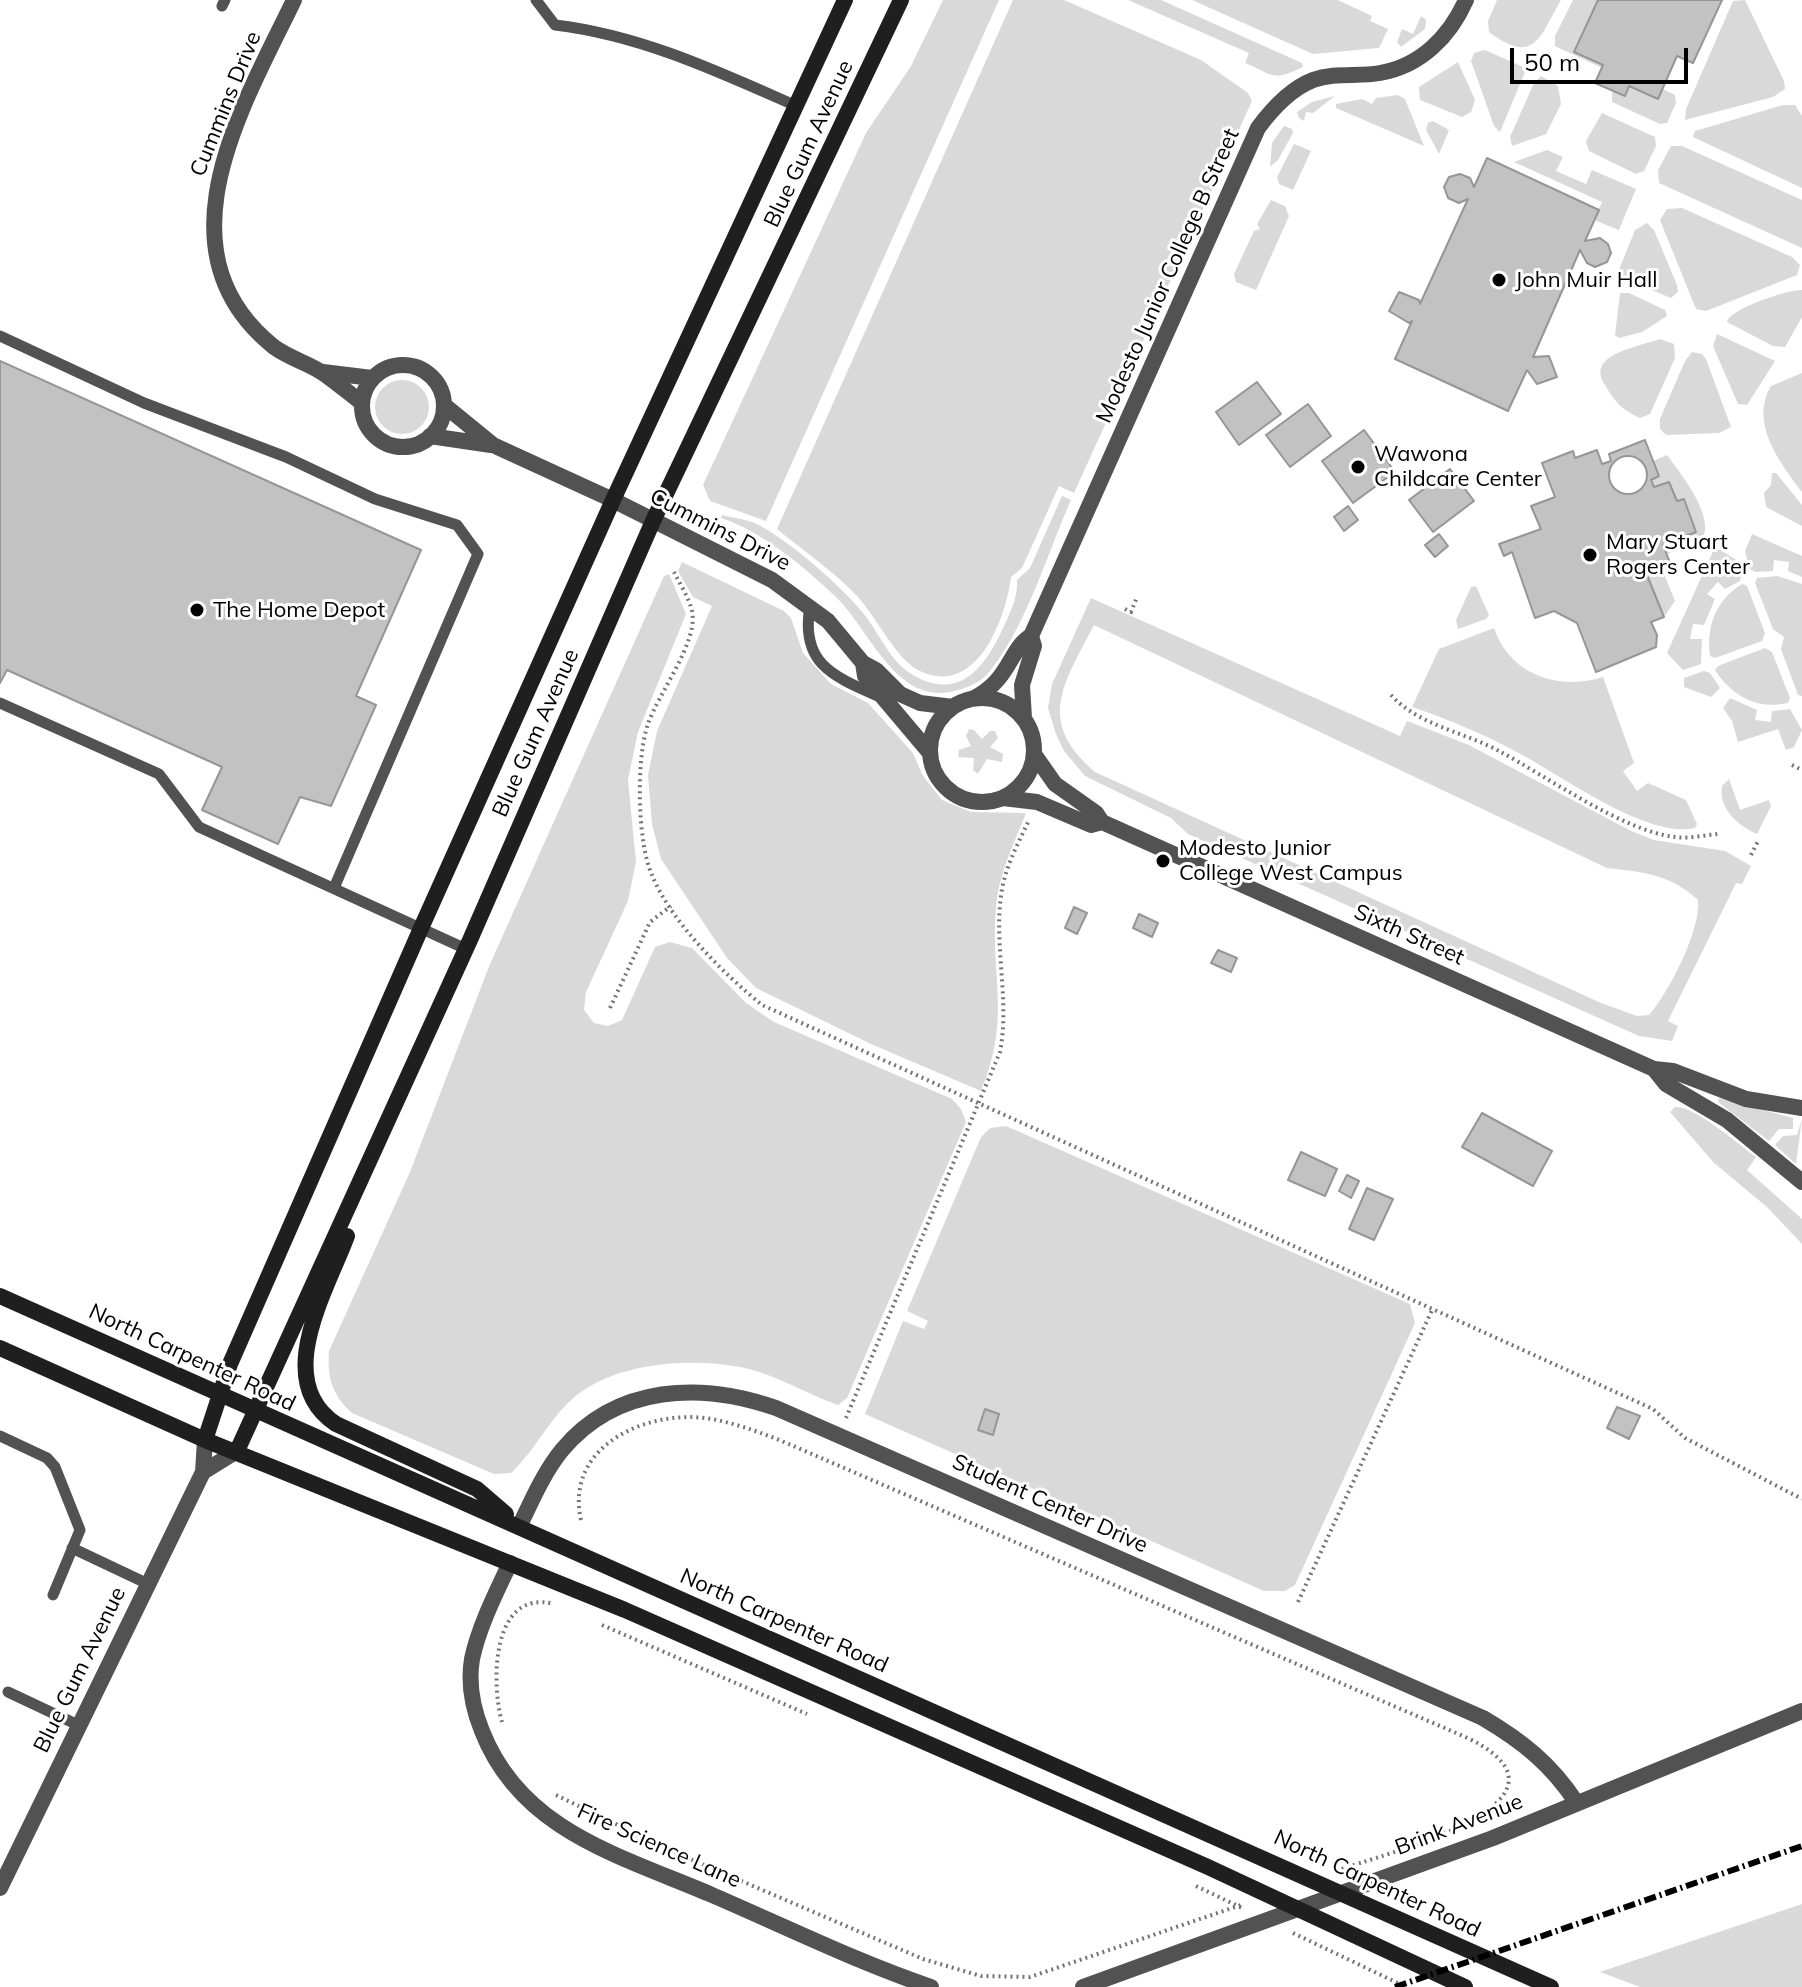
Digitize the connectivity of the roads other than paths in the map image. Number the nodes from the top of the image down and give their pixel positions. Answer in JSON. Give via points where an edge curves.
{"nodes":[{"id":1,"x":294,"y":0,"type":"edge"},
{"id":2,"x":536,"y":0,"type":"edge"},
{"id":3,"x":845,"y":0,"type":"edge"},
{"id":4,"x":901,"y":0,"type":"edge"},
{"id":5,"x":1466,"y":0,"type":"edge"},
{"id":6,"x":794,"y":105,"type":"junction"},
{"id":7,"x":0,"y":336,"type":"edge"},
{"id":8,"x":322,"y":372,"type":"junction"},
{"id":9,"x":372,"y":378,"type":"junction"},
{"id":10,"x":362,"y":403,"type":"junction"},
{"id":11,"x":444,"y":405,"type":"junction"},
{"id":12,"x":430,"y":436,"type":"junction"},
{"id":13,"x":493,"y":445,"type":"junction"},
{"id":14,"x":613,"y":500,"type":"junction"},
{"id":15,"x":653,"y":521,"type":"junction"},
{"id":16,"x":810,"y":606,"type":"junction"},
{"id":17,"x":1031,"y":636,"type":"junction"},
{"id":18,"x":863,"y":663,"type":"junction"},
{"id":19,"x":881,"y":697,"type":"junction"},
{"id":20,"x":974,"y":698,"type":"junction"},
{"id":21,"x":0,"y":703,"type":"edge"},
{"id":22,"x":953,"y":707,"type":"junction"},
{"id":23,"x":1024,"y":718,"type":"junction"},
{"id":24,"x":930,"y":753,"type":"junction"},
{"id":25,"x":1034,"y":754,"type":"junction"},
{"id":26,"x":1003,"y":798,"type":"junction"},
{"id":27,"x":1102,"y":822,"type":"junction"},
{"id":28,"x":334,"y":888,"type":"junction"},
{"id":29,"x":422,"y":926,"type":"junction"},
{"id":30,"x":466,"y":949,"type":"junction"},
{"id":31,"x":1654,"y":1069,"type":"junction"},
{"id":32,"x":1802,"y":1108,"type":"edge"},
{"id":33,"x":380,"y":1142,"type":"junction"},
{"id":34,"x":1802,"y":1182,"type":"edge"},
{"id":35,"x":0,"y":1296,"type":"edge"},
{"id":36,"x":0,"y":1348,"type":"edge"},
{"id":37,"x":219,"y":1393,"type":"junction"},
{"id":38,"x":255,"y":1411,"type":"junction"},
{"id":39,"x":0,"y":1436,"type":"edge"},
{"id":40,"x":205,"y":1440,"type":"junction"},
{"id":41,"x":237,"y":1451,"type":"junction"},
{"id":42,"x":203,"y":1472,"type":"junction"},
{"id":43,"x":520,"y":1525,"type":"junction"},
{"id":44,"x":72,"y":1548,"type":"junction"},
{"id":45,"x":510,"y":1563,"type":"junction"},
{"id":46,"x":146,"y":1583,"type":"junction"},
{"id":47,"x":53,"y":1595,"type":"dead end"},
{"id":48,"x":8,"y":1692,"type":"dead end"},
{"id":49,"x":1802,"y":1711,"type":"edge"},
{"id":50,"x":78,"y":1725,"type":"junction"},
{"id":51,"x":1576,"y":1802,"type":"junction"},
{"id":52,"x":0,"y":1888,"type":"edge"},
{"id":53,"x":1549,"y":1986,"type":"edge"},
{"id":54,"x":931,"y":1987,"type":"edge"},
{"id":55,"x":1083,"y":1987,"type":"edge"},
{"id":56,"x":1465,"y":1987,"type":"edge"}],
"edges":[{"from":1,"to":8,"type":"street","name":"Cummins Drive","via":[[224,157],[212,222],[215,250],[239,307],[275,347]]},
{"from":2,"to":6,"type":"lane","via":[[555,25],[641,41]]},
{"from":3,"to":6,"type":"main road","name":"Blue Gum Avenue"},
{"from":4,"to":15,"type":"main road","name":"Blue Gum Avenue"},
{"from":5,"to":17,"type":"street","name":"Modesto Junior College B Street","via":[[1449,31],[1423,55],[1380,73],[1310,81],[1277,104],[1258,128]]},
{"from":6,"to":14,"type":"main road","name":"Blue Gum Avenue"},
{"from":7,"to":28,"type":"lane","via":[[144,403],[286,457],[375,499],[457,525],[478,554]]},
{"from":8,"to":9,"type":"street","name":"Cummins Drive"},
{"from":8,"to":10,"type":"street","name":"Cummins Drive"},
{"from":9,"to":10,"type":"street"},
{"from":9,"to":11,"type":"street","name":"Cummins Drive","via":[[383,369],[411,365],[435,379]]},
{"from":10,"to":12,"type":"street","name":"Cummins Drive","via":[[368,428],[388,444],[414,446]]},
{"from":11,"to":12,"type":"street"},
{"from":11,"to":13,"type":"street","name":"Cummins Drive"},
{"from":12,"to":13,"type":"street","name":"Cummins Drive"},
{"from":13,"to":14,"type":"street","name":"Cummins Drive"},
{"from":14,"to":15,"type":"street","name":"Cummins Drive"},
{"from":14,"to":29,"type":"main road","name":"Blue Gum Avenue"},
{"from":15,"to":16,"type":"street","name":"Cummins Drive","via":[[772,580]]},
{"from":15,"to":30,"type":"main road","name":"Blue Gum Avenue"},
{"from":16,"to":18,"type":"street","name":"Cummins Drive"},
{"from":16,"to":19,"type":"lane","via":[[807,640],[822,663],[835,676]]},
{"from":17,"to":20,"type":"street","name":"Modesto Junior College B Street","via":[[1022,641],[1002,678]]},
{"from":17,"to":23,"type":"street","name":"Modesto Junior College B Street","via":[[1034,646],[1022,685]]},
{"from":18,"to":19,"type":"street","name":"Cummins Drive","via":[[865,676]]},
{"from":18,"to":22,"type":"street","name":"Cummins Drive","via":[[911,699]]},
{"from":19,"to":24,"type":"street","name":"Cummins Drive"},
{"from":20,"to":22,"type":"street"},
{"from":20,"to":23,"type":"street","via":[[1004,702]]},
{"from":21,"to":28,"type":"lane","via":[[159,774],[199,827]]},
{"from":22,"to":24,"type":"street","via":[[936,726]]},
{"from":23,"to":25,"type":"street"},
{"from":24,"to":26,"type":"street","via":[[936,774],[953,793],[978,802]]},
{"from":25,"to":26,"type":"street","via":[[1026,779]]},
{"from":25,"to":27,"type":"street","name":"Sixth Street","via":[[1055,784]]},
{"from":26,"to":27,"type":"street","name":"Sixth Street","via":[[1037,802],[1091,825]]},
{"from":27,"to":31,"type":"street","name":"Sixth Street"},
{"from":28,"to":29,"type":"lane"},
{"from":29,"to":30,"type":"lane"},
{"from":29,"to":37,"type":"main road","name":"Blue Gum Avenue"},
{"from":30,"to":33,"type":"main road","name":"Blue Gum Avenue"},
{"from":31,"to":32,"type":"street","name":"Sixth Street","via":[[1755,1101]]},
{"from":31,"to":34,"type":"street","name":"Sixth Street","via":[[1666,1084],[1727,1120]]},
{"from":33,"to":38,"type":"main road","name":"Blue Gum Avenue"},
{"from":33,"to":43,"type":"main road","via":[[310,1334],[309,1393],[317,1409],[336,1424],[477,1489]]},
{"from":35,"to":37,"type":"main road","name":"North Carpenter Road"},
{"from":36,"to":40,"type":"main road"},
{"from":37,"to":38,"type":"main road","name":"North Carpenter Road"},
{"from":37,"to":40,"type":"main road","name":"Blue Gum Avenue"},
{"from":38,"to":41,"type":"main road","name":"Blue Gum Avenue"},
{"from":38,"to":43,"type":"main road","name":"North Carpenter Road"},
{"from":39,"to":44,"type":"lane","via":[[55,1467],[80,1530]]},
{"from":40,"to":41,"type":"main road"},
{"from":40,"to":42,"type":"street","name":"Blue Gum Avenue"},
{"from":41,"to":42,"type":"street"},
{"from":41,"to":45,"type":"main road"},
{"from":42,"to":46,"type":"street","name":"Blue Gum Avenue"},
{"from":43,"to":51,"type":"street","name":"Student Center Drive","via":[[562,1450],[590,1425],[665,1393],[739,1395],[1483,1718],[1532,1749]]},
{"from":43,"to":53,"type":"main road","name":"North Carpenter Road"},
{"from":44,"to":46,"type":"lane"},
{"from":44,"to":47,"type":"lane"},
{"from":45,"to":54,"type":"street","name":"Fire Science Lane","via":[[481,1630],[471,1682],[477,1718],[492,1756],[527,1801],[596,1845]]},
{"from":45,"to":56,"type":"main road","via":[[1208,1867]]},
{"from":46,"to":50,"type":"street","name":"Blue Gum Avenue"},
{"from":48,"to":50,"type":"lane"},
{"from":49,"to":51,"type":"street","name":"Brink Avenue"},
{"from":50,"to":52,"type":"street","name":"Blue Gum Avenue"},
{"from":51,"to":55,"type":"street","name":"Brink Avenue","via":[[1493,1838]]}]}
